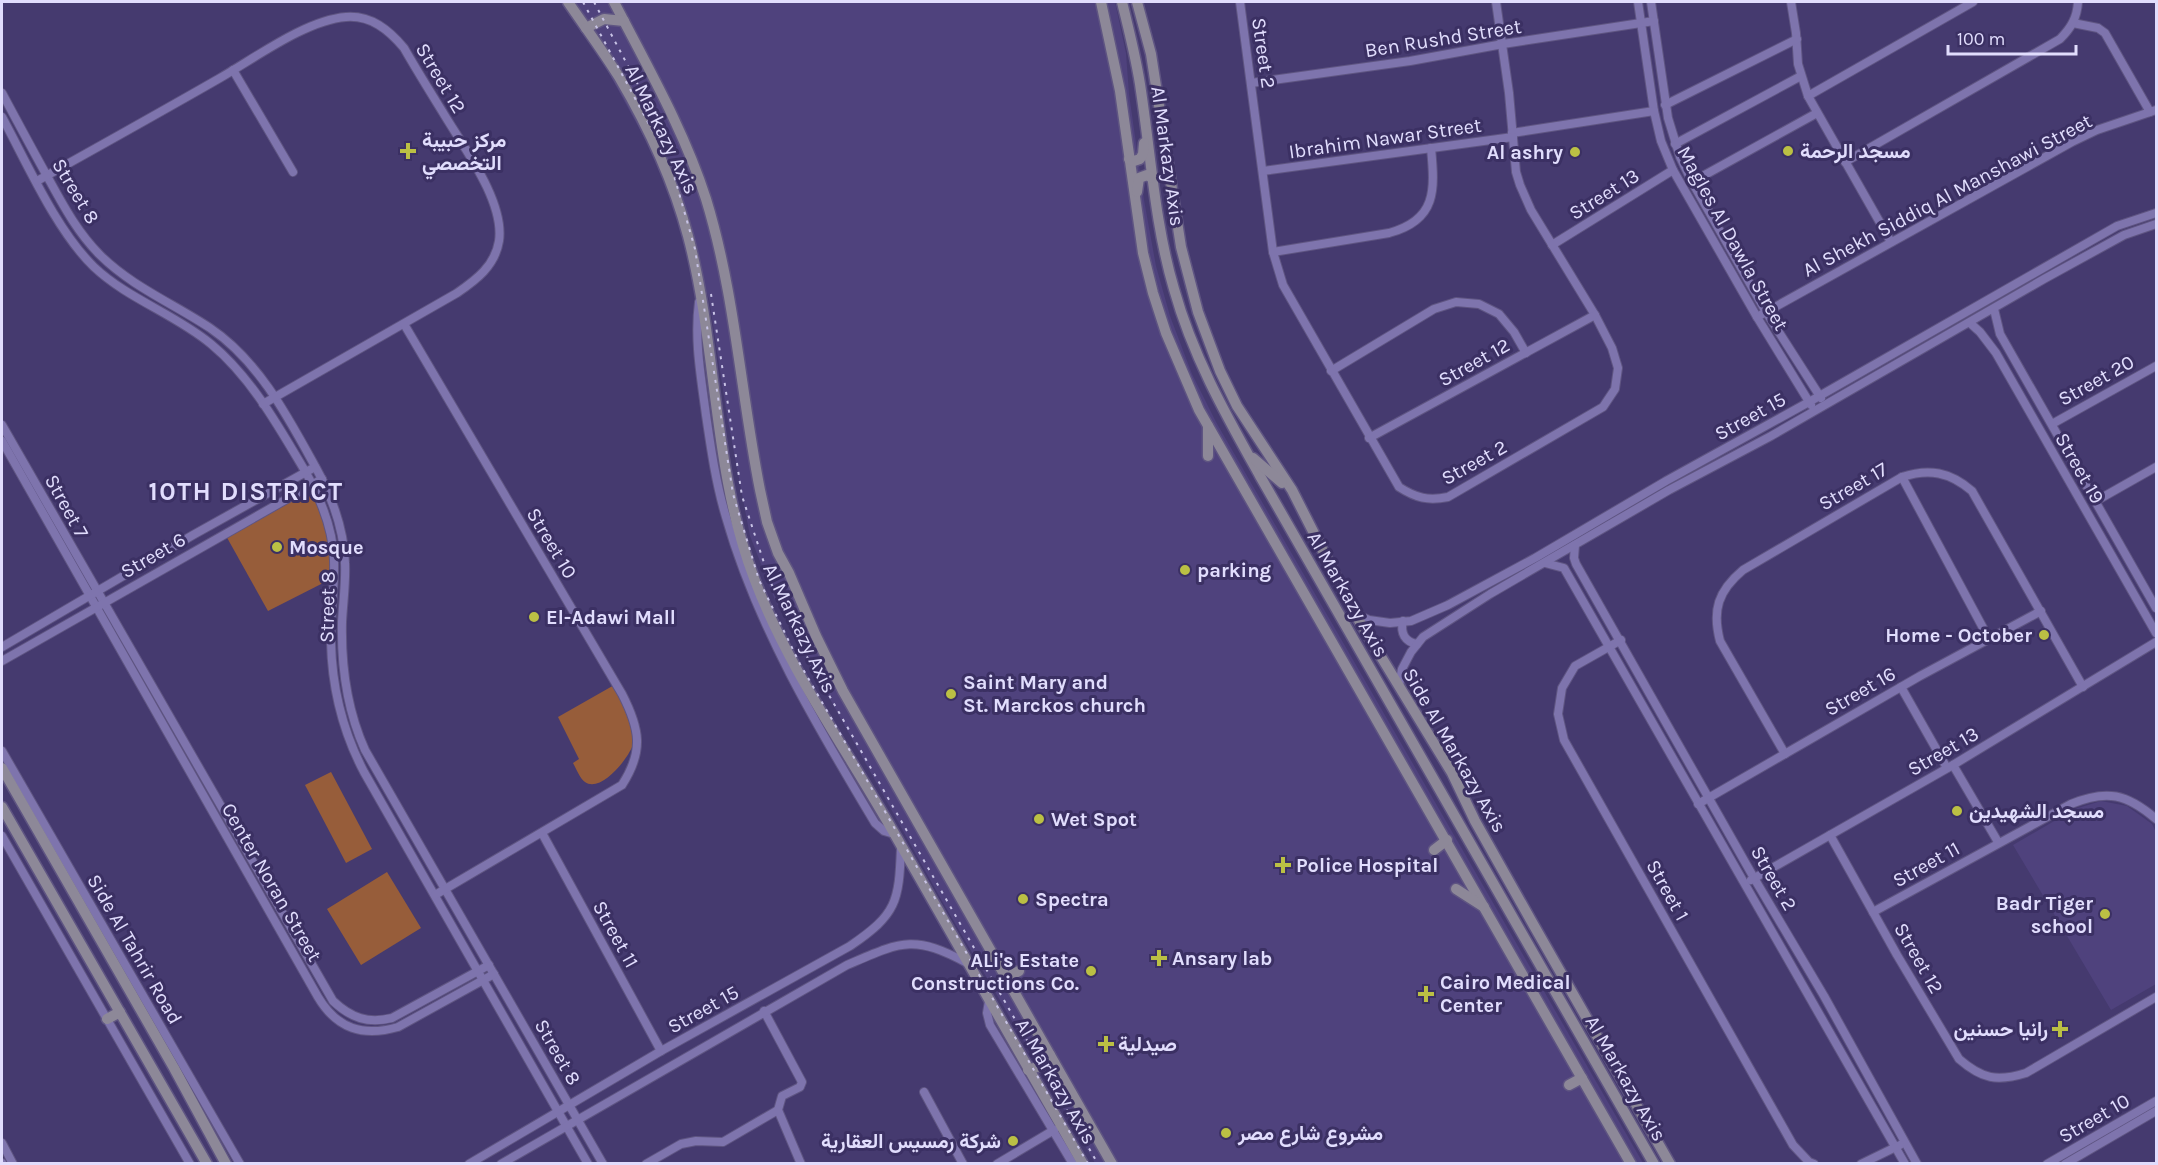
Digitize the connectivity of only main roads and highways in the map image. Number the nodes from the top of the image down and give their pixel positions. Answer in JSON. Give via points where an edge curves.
{"nodes":[{"id":1,"x":568,"y":2,"type":"edge"},
{"id":2,"x":614,"y":2,"type":"edge"},
{"id":3,"x":1101,"y":2,"type":"edge"},
{"id":4,"x":1122,"y":2,"type":"edge"},
{"id":5,"x":1137,"y":2,"type":"edge"},
{"id":6,"x":624,"y":21,"type":"junction"},
{"id":7,"x":586,"y":28,"type":"junction"},
{"id":8,"x":1146,"y":126,"type":"junction"},
{"id":9,"x":1129,"y":159,"type":"junction"},
{"id":10,"x":1152,"y":178,"type":"junction"},
{"id":11,"x":1136,"y":209,"type":"junction"},
{"id":12,"x":1208,"y":426,"type":"junction"},
{"id":13,"x":1247,"y":453,"type":"junction"},
{"id":14,"x":1208,"y":456,"type":"dead end"},
{"id":15,"x":1292,"y":490,"type":"junction"},
{"id":16,"x":2,"y":768,"type":"edge"},
{"id":17,"x":1466,"y":800,"type":"junction"},
{"id":18,"x":2,"y":807,"type":"edge"},
{"id":19,"x":1463,"y":830,"type":"junction"},
{"id":20,"x":1447,"y":840,"type":"junction"},
{"id":21,"x":1434,"y":850,"type":"dead end"},
{"id":22,"x":1456,"y":889,"type":"dead end"},
{"id":23,"x":1485,"y":907,"type":"junction"},
{"id":24,"x":1019,"y":971,"type":"dead end"},
{"id":25,"x":1006,"y":978,"type":"junction"},
{"id":26,"x":120,"y":1012,"type":"junction"},
{"id":27,"x":107,"y":1019,"type":"road end"},
{"id":28,"x":1050,"y":1055,"type":"junction"},
{"id":29,"x":1028,"y":1070,"type":"junction"},
{"id":30,"x":1604,"y":1074,"type":"junction"},
{"id":31,"x":1582,"y":1078,"type":"junction"},
{"id":32,"x":1569,"y":1085,"type":"dead end"},
{"id":33,"x":1593,"y":1096,"type":"junction"},
{"id":34,"x":1631,"y":1123,"type":"junction"},
{"id":35,"x":1621,"y":1146,"type":"junction"},
{"id":36,"x":207,"y":1164,"type":"edge"},
{"id":37,"x":226,"y":1164,"type":"edge"},
{"id":38,"x":1083,"y":1164,"type":"edge"},
{"id":39,"x":1112,"y":1164,"type":"edge"},
{"id":40,"x":1631,"y":1164,"type":"edge"},
{"id":41,"x":1654,"y":1164,"type":"edge"},
{"id":42,"x":1670,"y":1164,"type":"edge"}],
"edges":[{"from":1,"to":7,"type":"main road","name":"Al Markazy Axis"},
{"from":2,"to":6,"type":"main road","name":"Al Markazy Axis"},
{"from":3,"to":9,"type":"main road","name":"Al Markazy Axis"},
{"from":4,"to":8,"type":"main road","name":"Al Markazy Axis"},
{"from":5,"to":15,"type":"main road","name":"Side Al Markazy Axis","via":[[1151,54],[1180,247],[1198,312],[1237,406]]},
{"from":6,"to":7,"type":"main road","via":[[604,20]]},
{"from":6,"to":25,"type":"main road","name":"Al Markazy Axis","via":[[682,135],[714,227],[758,483],[778,554],[843,691]]},
{"from":7,"to":29,"type":"main road","name":"Al Markazy Axis","via":[[620,78],[659,155],[681,210],[700,294],[732,506],[767,610]]},
{"from":8,"to":9,"type":"main road","via":[[1142,157]]},
{"from":8,"to":10,"type":"main road","name":"Al Markazy Axis"},
{"from":9,"to":11,"type":"main road","name":"Al Markazy Axis"},
{"from":10,"to":11,"type":"main road","via":[[1144,175],[1138,181]]},
{"from":10,"to":13,"type":"main road","name":"Al Markazy Axis","via":[[1169,270],[1186,327],[1200,365]]},
{"from":11,"to":12,"type":"main road","name":"Al Markazy Axis","via":[[1143,253],[1166,333]]},
{"from":12,"to":14,"type":"main road"},
{"from":12,"to":20,"type":"main road","name":"Al Markazy Axis"},
{"from":13,"to":15,"type":"main road"},
{"from":13,"to":19,"type":"main road","name":"Al Markazy Axis"},
{"from":15,"to":17,"type":"main road","name":"Side Al Markazy Axis","via":[[1355,614]]},
{"from":16,"to":37,"type":"main road","via":[[172,1056]]},
{"from":17,"to":19,"type":"main road"},
{"from":17,"to":42,"type":"main road","name":"Side Al Markazy Axis"},
{"from":18,"to":26,"type":"main road"},
{"from":19,"to":30,"type":"main road","name":"Al Markazy Axis"},
{"from":20,"to":21,"type":"main road"},
{"from":20,"to":23,"type":"main road","name":"Al Markazy Axis"},
{"from":22,"to":23,"type":"main road"},
{"from":23,"to":31,"type":"main road","name":"Al Markazy Axis"},
{"from":24,"to":25,"type":"main road"},
{"from":25,"to":28,"type":"main road","name":"Al Markazy Axis"},
{"from":26,"to":27,"type":"main road"},
{"from":26,"to":36,"type":"main road"},
{"from":28,"to":29,"type":"main road","via":[[1040,1067]]},
{"from":28,"to":39,"type":"main road","name":"Al Markazy Axis"},
{"from":29,"to":38,"type":"main road","name":"Al Markazy Axis"},
{"from":30,"to":33,"type":"main road","via":[[1605,1094]]},
{"from":30,"to":34,"type":"main road","name":"Al Markazy Axis"},
{"from":31,"to":32,"type":"main road"},
{"from":31,"to":33,"type":"main road","name":"Al Markazy Axis"},
{"from":33,"to":35,"type":"main road","name":"Al Markazy Axis"},
{"from":34,"to":35,"type":"main road","via":[[1618,1126]]},
{"from":34,"to":41,"type":"main road","name":"Al Markazy Axis"},
{"from":35,"to":40,"type":"main road","name":"Al Markazy Axis"}]}
